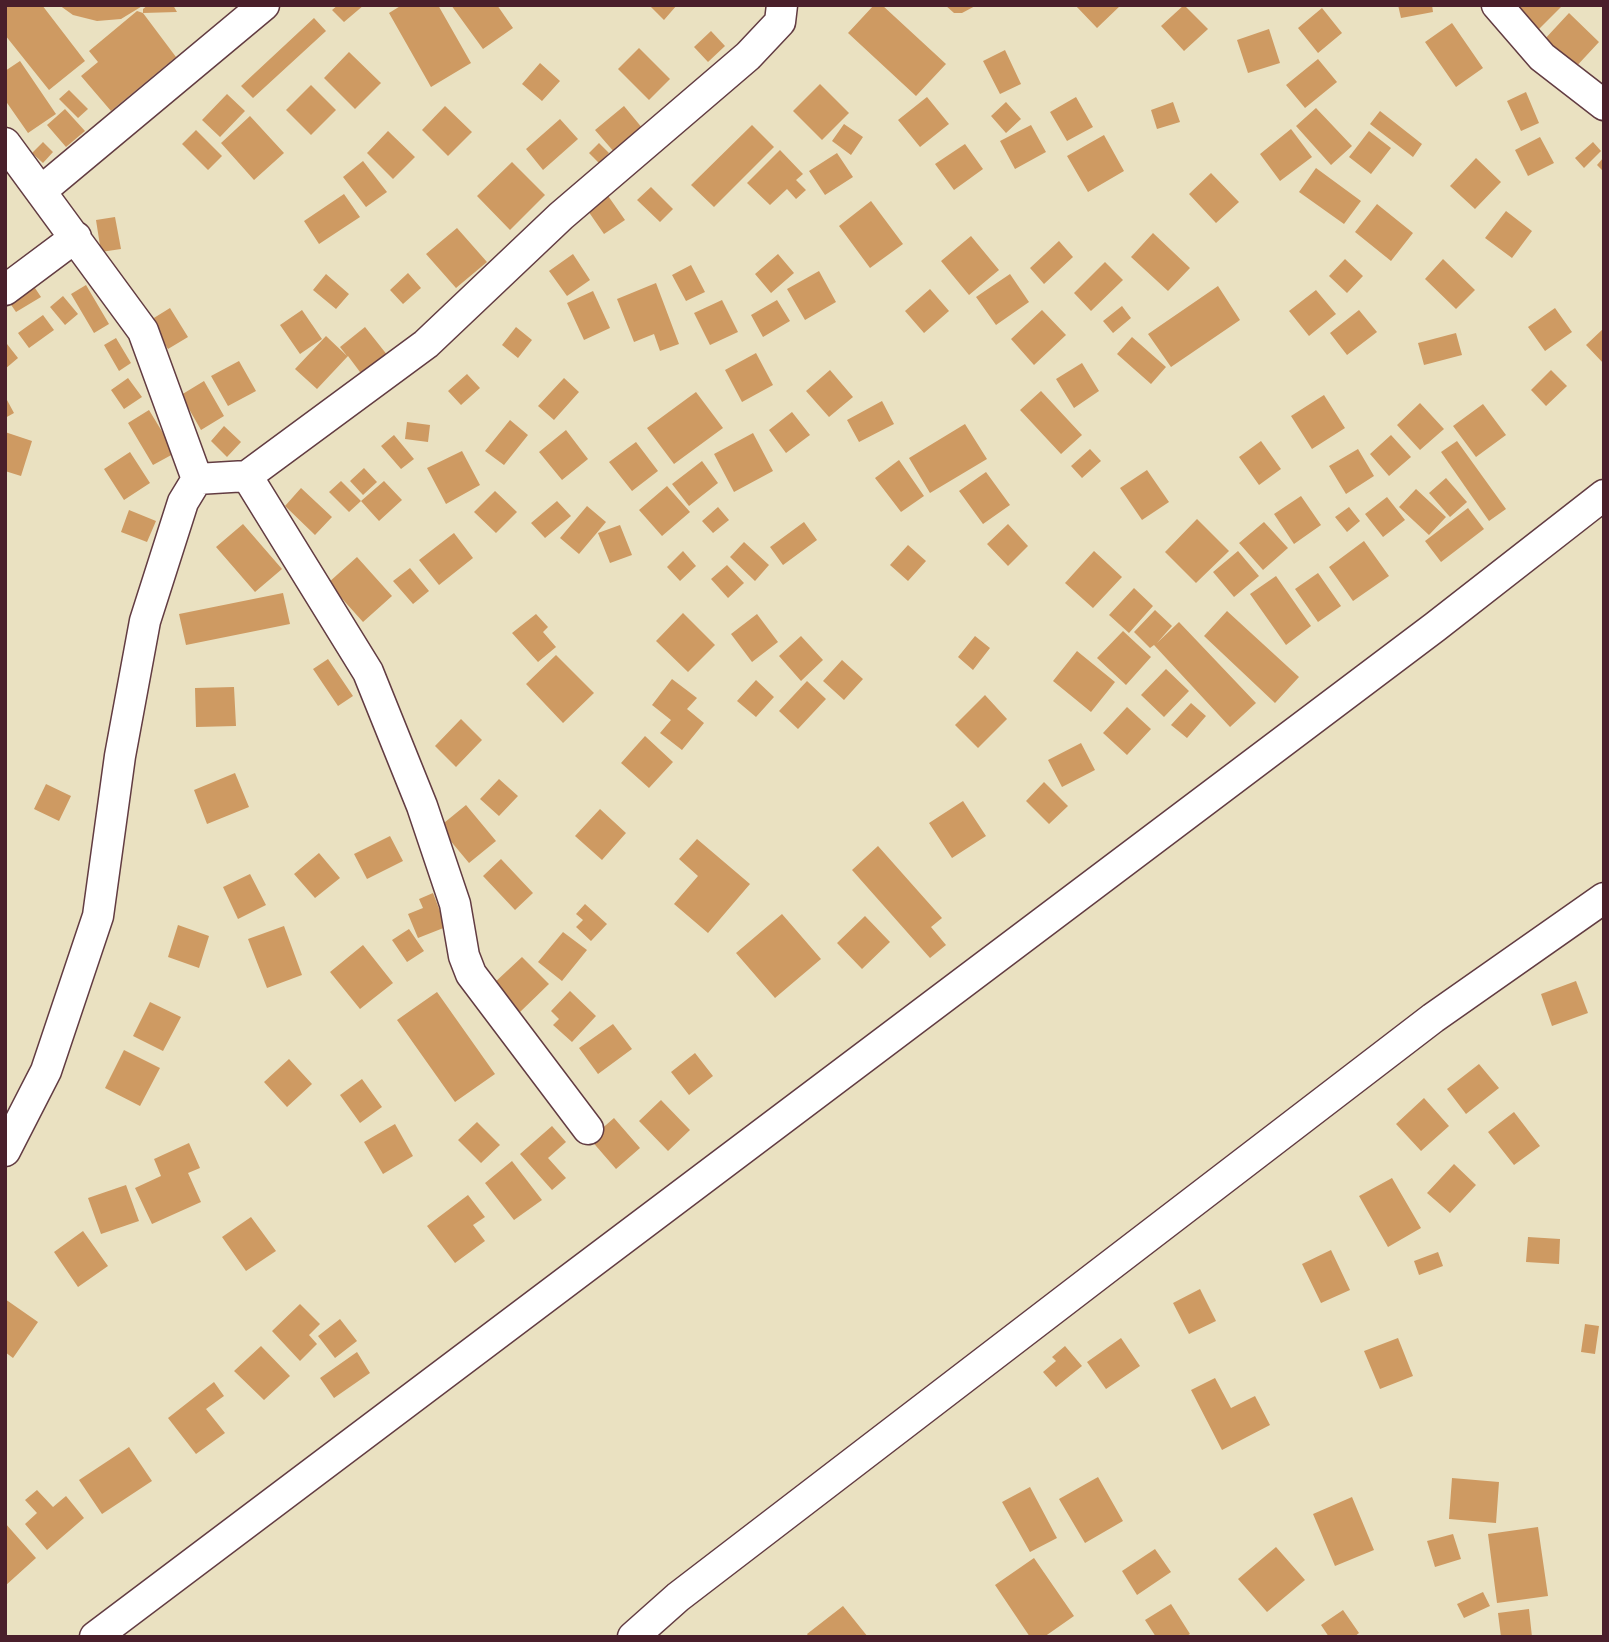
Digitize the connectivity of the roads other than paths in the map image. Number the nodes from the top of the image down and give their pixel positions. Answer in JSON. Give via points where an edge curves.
{"nodes":[{"id":1,"x":264,"y":5,"type":"edge"},
{"id":2,"x":782,"y":5,"type":"edge"},
{"id":3,"x":1497,"y":5,"type":"edge"},
{"id":4,"x":1604,"y":105,"type":"edge"},
{"id":5,"x":5,"y":142,"type":"edge"},
{"id":6,"x":41,"y":191,"type":"junction"},
{"id":7,"x":76,"y":237,"type":"junction"},
{"id":8,"x":5,"y":290,"type":"edge"},
{"id":9,"x":247,"y":475,"type":"junction"},
{"id":10,"x":197,"y":479,"type":"junction"},
{"id":11,"x":1604,"y":495,"type":"edge"},
{"id":12,"x":1604,"y":898,"type":"edge"},
{"id":13,"x":588,"y":1129,"type":"dead end"},
{"id":14,"x":5,"y":1152,"type":"edge"},
{"id":15,"x":95,"y":1637,"type":"edge"},
{"id":16,"x":633,"y":1637,"type":"edge"}],
"edges":[{"from":1,"to":6,"type":"street"},
{"from":2,"to":9,"type":"street","via":[[779,22],[748,56],[561,216],[441,333]]},
{"from":3,"to":4,"type":"street","via":[[1553,67]]},
{"from":5,"to":6,"type":"street"},
{"from":6,"to":7,"type":"street"},
{"from":7,"to":8,"type":"street"},
{"from":7,"to":10,"type":"street","via":[[143,331]]},
{"from":9,"to":10,"type":"street"},
{"from":9,"to":13,"type":"street","via":[[368,671],[430,830],[455,904],[471,974]]},
{"from":10,"to":14,"type":"street","via":[[183,502],[145,621],[98,916],[46,1071]]},
{"from":11,"to":15,"type":"street"},
{"from":12,"to":16,"type":"street","via":[[1433,1018],[710,1572]]}]}
